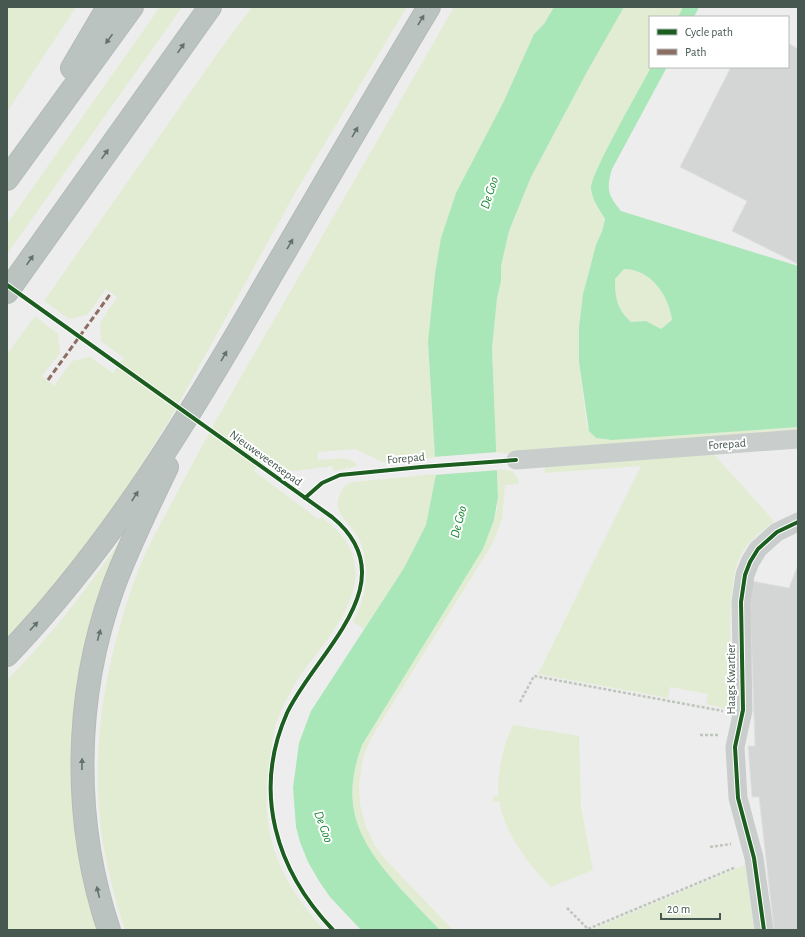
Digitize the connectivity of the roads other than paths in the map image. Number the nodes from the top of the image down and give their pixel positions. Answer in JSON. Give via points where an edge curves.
{"nodes":[{"id":1,"x":108,"y":7,"type":"edge"},
{"id":2,"x":132,"y":7,"type":"edge"},
{"id":3,"x":210,"y":7,"type":"edge"},
{"id":4,"x":429,"y":7,"type":"edge"},
{"id":5,"x":7,"y":178,"type":"edge"},
{"id":6,"x":7,"y":292,"type":"edge"},
{"id":7,"x":205,"y":390,"type":"junction"},
{"id":8,"x":798,"y":439,"type":"edge"},
{"id":9,"x":525,"y":464,"type":"dead end"},
{"id":10,"x":798,"y":522,"type":"edge"},
{"id":11,"x":7,"y":655,"type":"edge"},
{"id":12,"x":109,"y":930,"type":"edge"},
{"id":13,"x":764,"y":930,"type":"edge"}],
"edges":[{"from":1,"to":5,"type":"highway"},
{"from":2,"to":5,"type":"highway","one_way":true},
{"from":6,"to":3,"type":"highway","one_way":true},
{"from":7,"to":4,"type":"highway","one_way":true},
{"from":11,"to":7,"type":"highway","one_way":true,"via":[[37,624],[114,528]]},
{"from":12,"to":7,"type":"highway","one_way":true,"via":[[91,862],[83,802],[84,731],[91,668],[120,568]]},
{"from":8,"to":9,"type":"street","name":"Forepad"},
{"from":10,"to":13,"type":"street","name":"Haags Kwartier","via":[[766,541],[750,562],[745,575],[741,602],[742,714],[734,744],[738,798],[754,859]]}]}
